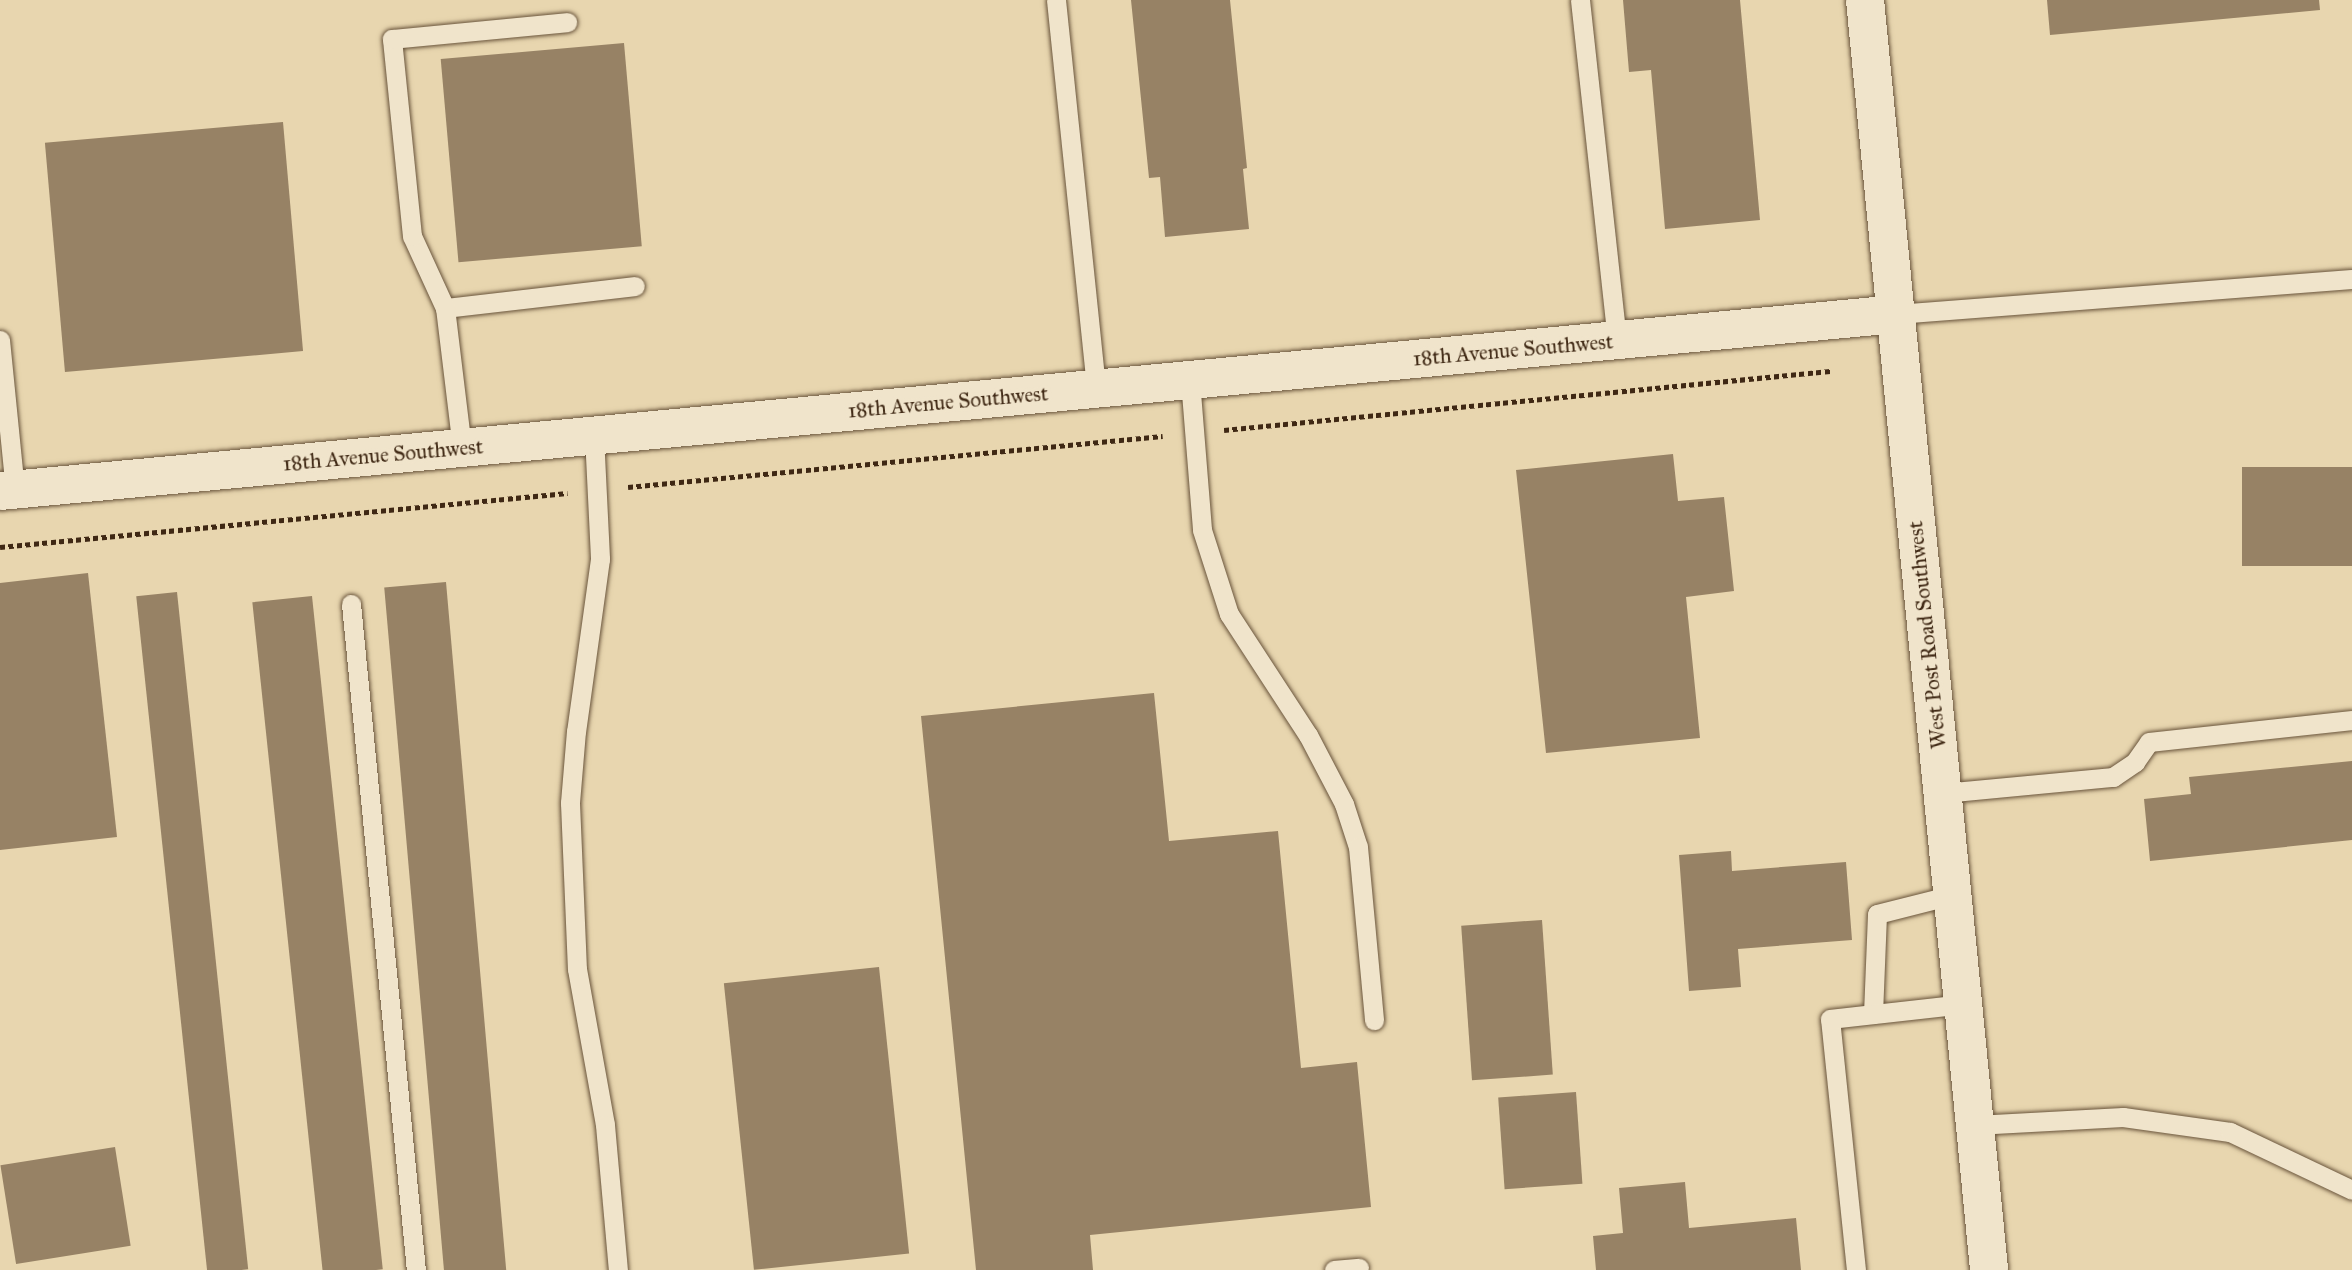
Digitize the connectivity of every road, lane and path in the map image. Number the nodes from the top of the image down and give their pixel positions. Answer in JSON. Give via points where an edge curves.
{"nodes":[{"id":1,"x":1056,"y":0,"type":"edge"},
{"id":2,"x":1580,"y":0,"type":"edge"},
{"id":3,"x":1865,"y":0,"type":"edge"},
{"id":4,"x":567,"y":22,"type":"dead end"},
{"id":5,"x":2352,"y":279,"type":"edge"},
{"id":6,"x":635,"y":286,"type":"dead end"},
{"id":7,"x":445,"y":308,"type":"junction"},
{"id":8,"x":1896,"y":314,"type":"junction"},
{"id":9,"x":0,"y":340,"type":"edge"},
{"id":10,"x":1617,"y":340,"type":"junction"},
{"id":11,"x":1830,"y":371,"type":"dead end"},
{"id":12,"x":1190,"y":380,"type":"junction"},
{"id":13,"x":1096,"y":389,"type":"junction"},
{"id":14,"x":1194,"y":433,"type":"junction"},
{"id":15,"x":594,"y":435,"type":"junction"},
{"id":16,"x":462,"y":448,"type":"junction"},
{"id":17,"x":7,"y":490,"type":"edge"},
{"id":18,"x":597,"y":490,"type":"junction"},
{"id":19,"x":0,"y":547,"type":"edge"},
{"id":20,"x":351,"y":604,"type":"dead end"},
{"id":21,"x":2352,"y":720,"type":"edge"},
{"id":22,"x":1943,"y":793,"type":"junction"},
{"id":23,"x":1952,"y":895,"type":"junction"},
{"id":24,"x":1964,"y":1004,"type":"junction"},
{"id":25,"x":1873,"y":1014,"type":"junction"},
{"id":26,"x":1374,"y":1020,"type":"dead end"},
{"id":27,"x":1975,"y":1125,"type":"junction"},
{"id":28,"x":2352,"y":1190,"type":"edge"},
{"id":29,"x":1359,"y":1268,"type":"dead end"},
{"id":30,"x":416,"y":1270,"type":"edge"},
{"id":31,"x":618,"y":1270,"type":"edge"},
{"id":32,"x":1334,"y":1270,"type":"edge"},
{"id":33,"x":1856,"y":1270,"type":"edge"},
{"id":34,"x":1989,"y":1270,"type":"edge"}],
"edges":[{"from":1,"to":13,"type":"lane"},
{"from":2,"to":10,"type":"lane"},
{"from":3,"to":8,"type":"street","name":"West Post Road Southwest"},
{"from":4,"to":7,"type":"lane","via":[[392,39],[412,236]]},
{"from":5,"to":8,"type":"lane"},
{"from":6,"to":7,"type":"lane"},
{"from":7,"to":16,"type":"lane"},
{"from":8,"to":10,"type":"street","name":"18th Avenue Southwest"},
{"from":8,"to":22,"type":"street","name":"West Post Road Southwest"},
{"from":9,"to":17,"type":"lane"},
{"from":10,"to":12,"type":"street","name":"18th Avenue Southwest"},
{"from":11,"to":14,"type":"path"},
{"from":12,"to":13,"type":"street","name":"18th Avenue Southwest"},
{"from":12,"to":14,"type":"lane"},
{"from":13,"to":15,"type":"street","name":"18th Avenue Southwest"},
{"from":14,"to":18,"type":"path"},
{"from":14,"to":26,"type":"lane","via":[[1202,530],[1229,614],[1308,735],[1344,804],[1358,847]]},
{"from":15,"to":16,"type":"street","name":"18th Avenue Southwest"},
{"from":15,"to":18,"type":"lane"},
{"from":16,"to":17,"type":"street","name":"18th Avenue Southwest"},
{"from":18,"to":19,"type":"path"},
{"from":18,"to":31,"type":"lane","via":[[600,559],[570,803],[577,969],[605,1125]]},
{"from":20,"to":30,"type":"lane"},
{"from":21,"to":22,"type":"lane","via":[[2149,742],[2135,762],[2113,777]]},
{"from":22,"to":23,"type":"street","name":"West Post Road Southwest"},
{"from":23,"to":24,"type":"street","name":"West Post Road Southwest"},
{"from":23,"to":25,"type":"lane","via":[[1877,915]]},
{"from":24,"to":25,"type":"lane"},
{"from":24,"to":27,"type":"street","name":"West Post Road Southwest"},
{"from":25,"to":33,"type":"lane","via":[[1830,1019]]},
{"from":27,"to":28,"type":"lane","via":[[2123,1118],[2230,1132]]},
{"from":27,"to":34,"type":"street","name":"West Post Road Southwest"},
{"from":29,"to":32,"type":"lane"}]}
